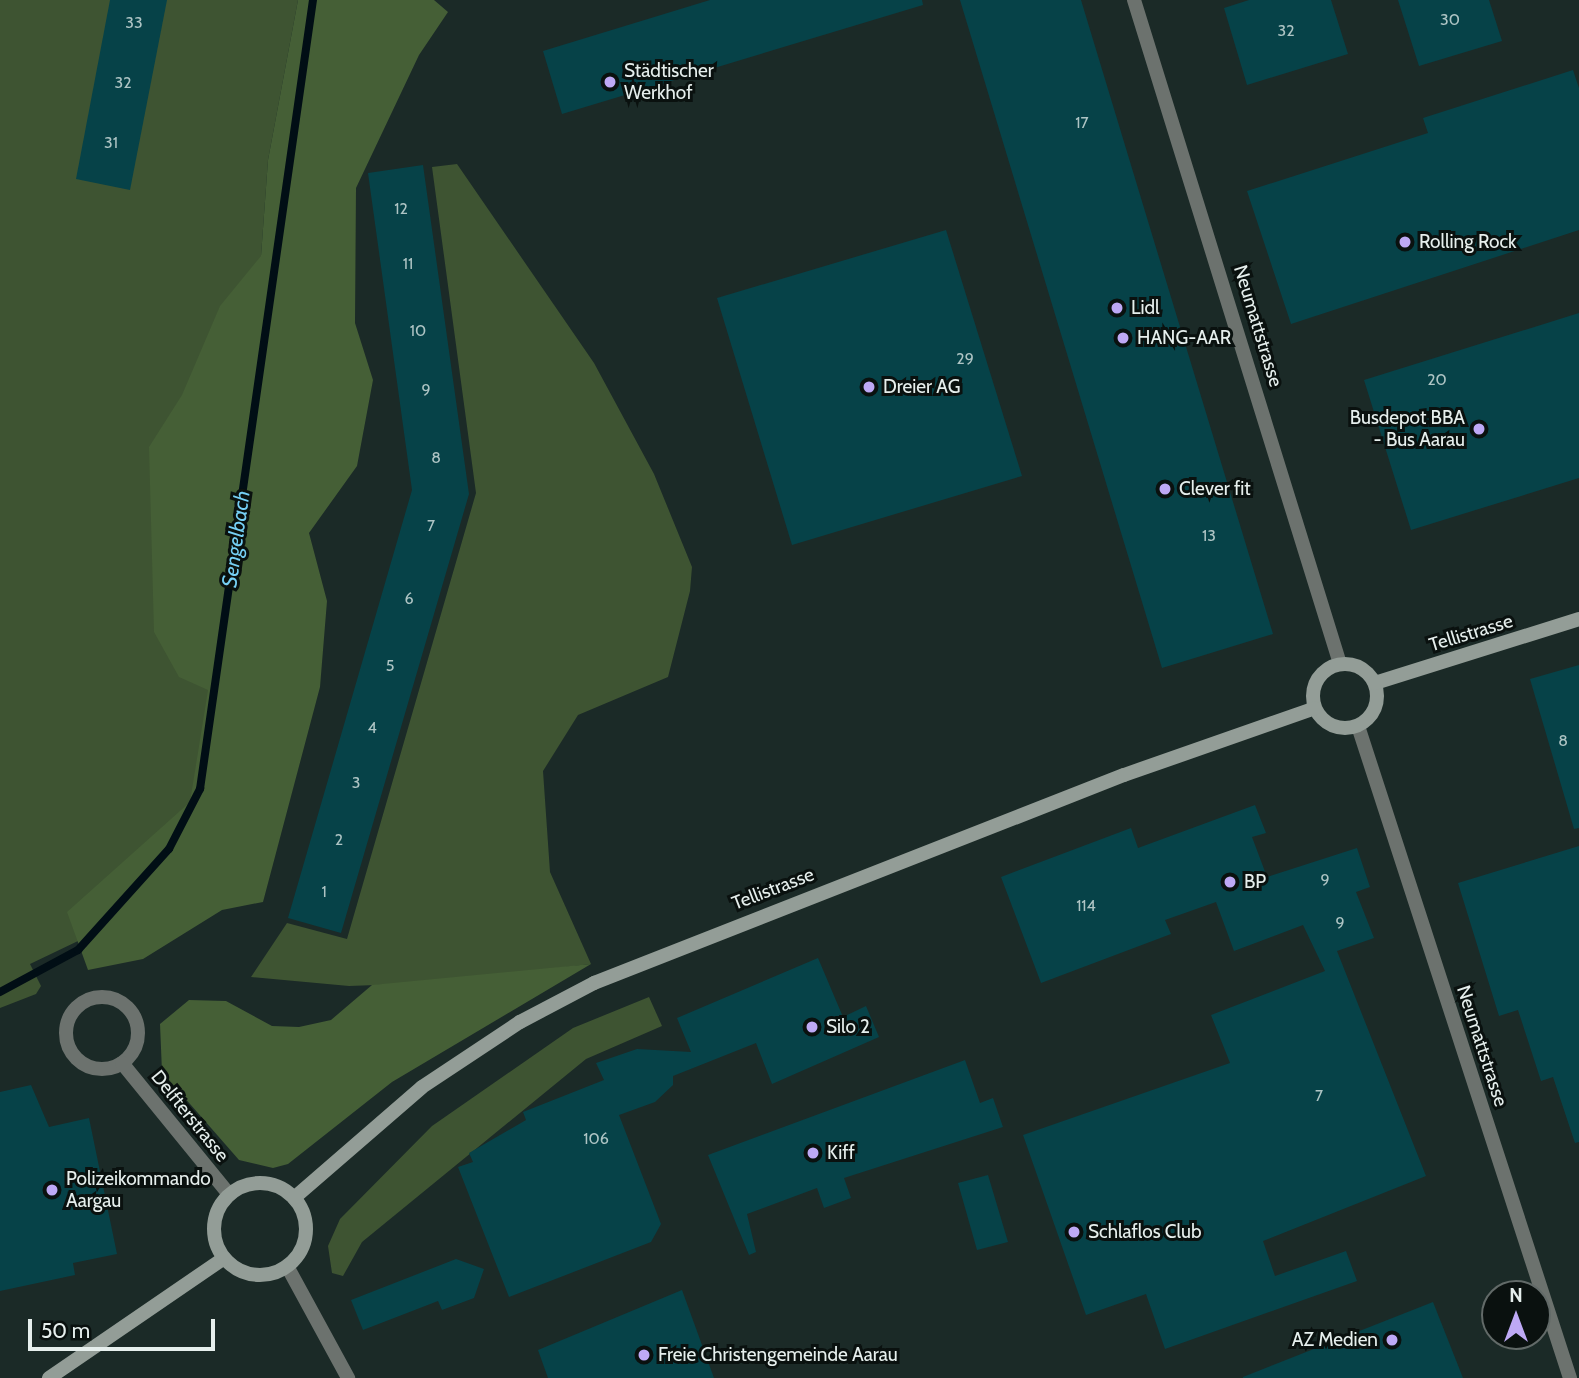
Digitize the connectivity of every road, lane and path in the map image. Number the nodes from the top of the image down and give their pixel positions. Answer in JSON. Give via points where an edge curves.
{"nodes":[{"id":1,"x":1135,"y":0,"type":"edge"},
{"id":2,"x":1579,"y":619,"type":"edge"},
{"id":3,"x":1340,"y":664,"type":"junction"},
{"id":4,"x":1375,"y":683,"type":"junction"},
{"id":5,"x":1315,"y":708,"type":"junction"},
{"id":6,"x":1358,"y":726,"type":"junction"},
{"id":7,"x":122,"y":1063,"type":"junction"},
{"id":8,"x":229,"y":1194,"type":"junction"},
{"id":9,"x":294,"y":1198,"type":"junction"},
{"id":10,"x":224,"y":1258,"type":"junction"},
{"id":11,"x":287,"y":1266,"type":"junction"},
{"id":12,"x":49,"y":1378,"type":"edge"},
{"id":13,"x":348,"y":1378,"type":"edge"},
{"id":14,"x":1570,"y":1378,"type":"edge"}],
"edges":[{"from":1,"to":3,"type":"street","name":"Neumattstrasse"},
{"from":2,"to":4,"type":"main road","name":"Tellistrasse"},
{"from":3,"to":4,"type":"main road","via":[[1361,668]]},
{"from":3,"to":5,"type":"main road","via":[[1321,676]]},
{"from":4,"to":6,"type":"main road","via":[[1377,703]]},
{"from":5,"to":6,"type":"main road","via":[[1333,726]]},
{"from":5,"to":9,"type":"main road","name":"Tellistrasse","via":[[1124,775],[594,984],[520,1022],[422,1087]]},
{"from":6,"to":14,"type":"street","name":"Neumattstrasse"},
{"from":7,"to":7,"type":"street","via":[[135,1047],[134,1016],[109,997],[78,1005],[65,1032],[71,1053],[100,1069]]},
{"from":7,"to":8,"type":"street","name":"Delfterstrasse"},
{"from":8,"to":9,"type":"main road","via":[[262,1183]]},
{"from":8,"to":10,"type":"main road","via":[[214,1225]]},
{"from":9,"to":11,"type":"main road","via":[[306,1228],[301,1249]]},
{"from":10,"to":11,"type":"main road","via":[[259,1275]]},
{"from":10,"to":12,"type":"main road"},
{"from":11,"to":13,"type":"street"}]}
